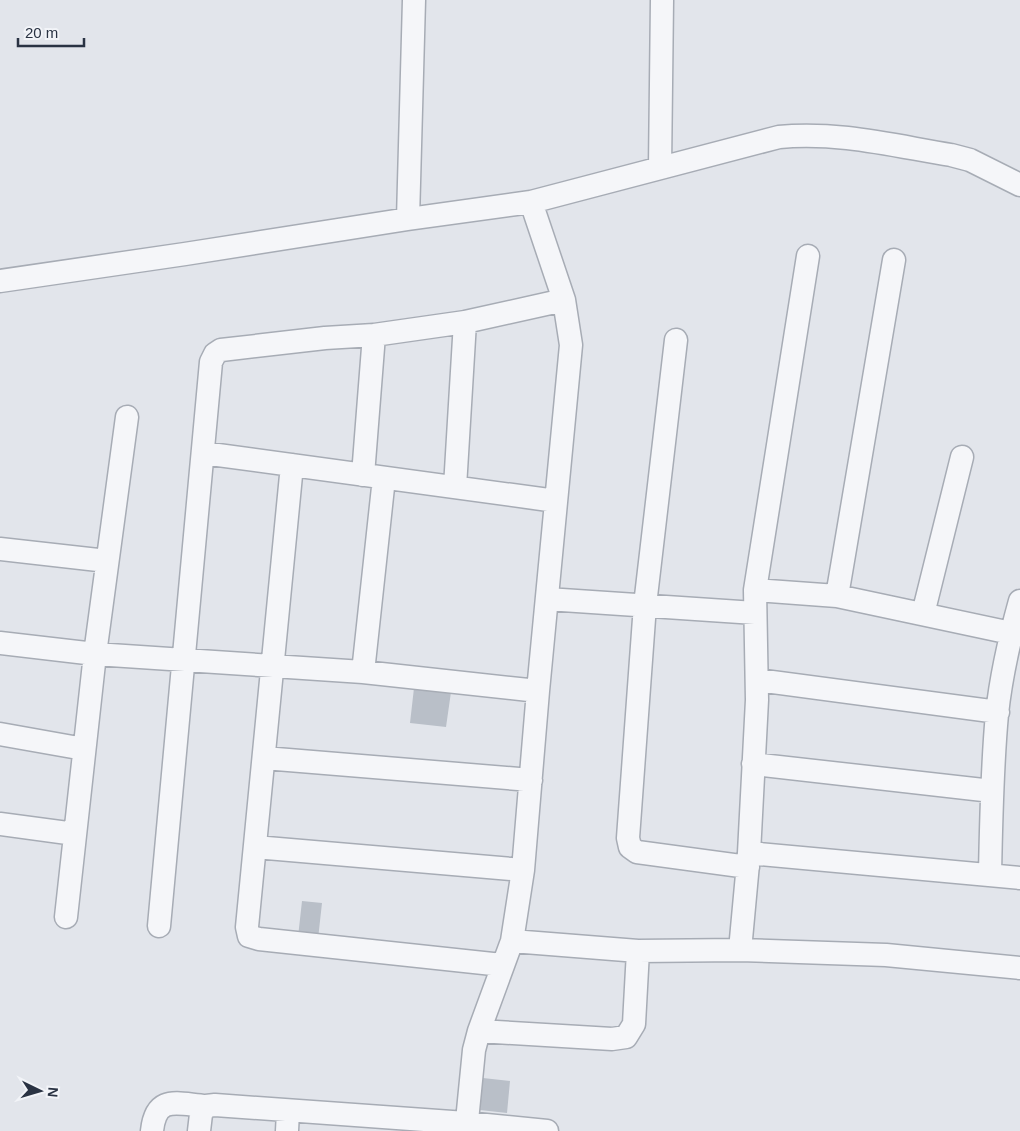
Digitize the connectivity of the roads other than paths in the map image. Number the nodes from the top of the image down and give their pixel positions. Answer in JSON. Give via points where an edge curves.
{"nodes":[{"id":1,"x":414,"y":0,"type":"edge"},
{"id":2,"x":662,"y":0,"type":"edge"},
{"id":3,"x":660,"y":168,"type":"junction"},
{"id":4,"x":1020,"y":184,"type":"edge"},
{"id":5,"x":531,"y":202,"type":"junction"},
{"id":6,"x":408,"y":219,"type":"junction"},
{"id":7,"x":808,"y":256,"type":"dead end"},
{"id":8,"x":894,"y":260,"type":"dead end"},
{"id":9,"x":0,"y":281,"type":"edge"},
{"id":10,"x":564,"y":300,"type":"junction"},
{"id":11,"x":465,"y":322,"type":"junction"},
{"id":12,"x":374,"y":335,"type":"junction"},
{"id":13,"x":676,"y":340,"type":"dead end"},
{"id":14,"x":127,"y":417,"type":"dead end"},
{"id":15,"x":203,"y":453,"type":"junction"},
{"id":16,"x":962,"y":457,"type":"dead end"},
{"id":17,"x":292,"y":465,"type":"junction"},
{"id":18,"x":374,"y":476,"type":"junction"},
{"id":19,"x":455,"y":487,"type":"junction"},
{"id":20,"x":556,"y":501,"type":"junction"},
{"id":21,"x":0,"y":548,"type":"edge"},
{"id":22,"x":107,"y":561,"type":"junction"},
{"id":23,"x":755,"y":590,"type":"junction"},
{"id":24,"x":837,"y":596,"type":"junction"},
{"id":25,"x":547,"y":599,"type":"junction"},
{"id":26,"x":1020,"y":601,"type":"edge"},
{"id":27,"x":645,"y":605,"type":"junction"},
{"id":28,"x":755,"y":613,"type":"junction"},
{"id":29,"x":923,"y":614,"type":"junction"},
{"id":30,"x":1016,"y":634,"type":"edge"},
{"id":31,"x":0,"y":643,"type":"edge"},
{"id":32,"x":95,"y":654,"type":"junction"},
{"id":33,"x":184,"y":660,"type":"junction"},
{"id":34,"x":273,"y":665,"type":"junction"},
{"id":35,"x":363,"y":672,"type":"junction"},
{"id":36,"x":757,"y":680,"type":"junction"},
{"id":37,"x":538,"y":691,"type":"junction"},
{"id":38,"x":998,"y":712,"type":"junction"},
{"id":39,"x":0,"y":734,"type":"edge"},
{"id":40,"x":84,"y":749,"type":"junction"},
{"id":41,"x":264,"y":758,"type":"junction"},
{"id":42,"x":753,"y":764,"type":"junction"},
{"id":43,"x":531,"y":780,"type":"junction"},
{"id":44,"x":992,"y":791,"type":"junction"},
{"id":45,"x":0,"y":824,"type":"edge"},
{"id":46,"x":75,"y":834,"type":"junction"},
{"id":47,"x":255,"y":847,"type":"junction"},
{"id":48,"x":749,"y":860,"type":"junction"},
{"id":49,"x":523,"y":870,"type":"junction"},
{"id":50,"x":990,"y":875,"type":"junction"},
{"id":51,"x":1020,"y":878,"type":"edge"},
{"id":52,"x":66,"y":917,"type":"dead end"},
{"id":53,"x":159,"y":926,"type":"dead end"},
{"id":54,"x":512,"y":941,"type":"junction"},
{"id":55,"x":740,"y":950,"type":"junction"},
{"id":56,"x":638,"y":951,"type":"junction"},
{"id":57,"x":502,"y":965,"type":"junction"},
{"id":58,"x":1020,"y":968,"type":"edge"},
{"id":59,"x":479,"y":1031,"type":"junction"},
{"id":60,"x":206,"y":1106,"type":"junction"},
{"id":61,"x":287,"y":1121,"type":"edge"},
{"id":62,"x":380,"y":1124,"type":"edge"},
{"id":63,"x":466,"y":1127,"type":"edge"},
{"id":64,"x":152,"y":1131,"type":"edge"},
{"id":65,"x":199,"y":1131,"type":"edge"},
{"id":66,"x":547,"y":1131,"type":"edge"}],
"edges":[{"from":1,"to":6,"type":"street"},
{"from":2,"to":3,"type":"street"},
{"from":3,"to":4,"type":"street","via":[[779,137],[831,135],[951,155],[970,160]]},
{"from":3,"to":5,"type":"street"},
{"from":5,"to":6,"type":"street"},
{"from":5,"to":10,"type":"street"},
{"from":6,"to":9,"type":"street"},
{"from":7,"to":23,"type":"street"},
{"from":8,"to":24,"type":"street"},
{"from":10,"to":11,"type":"street"},
{"from":10,"to":20,"type":"street","via":[[571,345]]},
{"from":11,"to":12,"type":"street"},
{"from":11,"to":19,"type":"street"},
{"from":12,"to":15,"type":"street","via":[[221,350],[215,354],[211,362]]},
{"from":12,"to":18,"type":"street"},
{"from":13,"to":27,"type":"street"},
{"from":14,"to":22,"type":"street"},
{"from":15,"to":17,"type":"street"},
{"from":15,"to":33,"type":"street"},
{"from":16,"to":29,"type":"street"},
{"from":17,"to":18,"type":"street"},
{"from":17,"to":34,"type":"street"},
{"from":18,"to":19,"type":"street"},
{"from":18,"to":35,"type":"street"},
{"from":19,"to":20,"type":"street"},
{"from":20,"to":25,"type":"street"},
{"from":21,"to":22,"type":"street"},
{"from":22,"to":32,"type":"street"},
{"from":23,"to":24,"type":"street"},
{"from":23,"to":28,"type":"street"},
{"from":24,"to":29,"type":"street"},
{"from":25,"to":27,"type":"street"},
{"from":25,"to":37,"type":"street"},
{"from":26,"to":30,"type":"street"},
{"from":27,"to":28,"type":"street"},
{"from":27,"to":48,"type":"street","via":[[628,838],[630,847],[637,852]]},
{"from":28,"to":36,"type":"street"},
{"from":29,"to":30,"type":"street"},
{"from":30,"to":38,"type":"street"},
{"from":31,"to":32,"type":"street"},
{"from":32,"to":33,"type":"street"},
{"from":32,"to":40,"type":"street"},
{"from":33,"to":34,"type":"street"},
{"from":33,"to":53,"type":"street"},
{"from":34,"to":35,"type":"street"},
{"from":34,"to":41,"type":"street"},
{"from":35,"to":37,"type":"street"},
{"from":36,"to":38,"type":"street"},
{"from":36,"to":42,"type":"street"},
{"from":37,"to":43,"type":"street"},
{"from":38,"to":44,"type":"street"},
{"from":39,"to":40,"type":"street"},
{"from":40,"to":46,"type":"street"},
{"from":41,"to":43,"type":"street"},
{"from":41,"to":47,"type":"street"},
{"from":42,"to":44,"type":"street"},
{"from":42,"to":48,"type":"street"},
{"from":43,"to":49,"type":"street"},
{"from":44,"to":50,"type":"street"},
{"from":45,"to":46,"type":"street"},
{"from":46,"to":52,"type":"street"},
{"from":47,"to":49,"type":"street"},
{"from":47,"to":57,"type":"street","via":[[247,927],[249,936]]},
{"from":48,"to":50,"type":"street"},
{"from":48,"to":55,"type":"street"},
{"from":49,"to":54,"type":"street"},
{"from":50,"to":51,"type":"street"},
{"from":54,"to":56,"type":"street"},
{"from":54,"to":57,"type":"street"},
{"from":55,"to":56,"type":"street"},
{"from":55,"to":58,"type":"street","via":[[886,955]]},
{"from":56,"to":59,"type":"street","via":[[634,1024],[626,1036],[612,1039]]},
{"from":57,"to":59,"type":"street"},
{"from":59,"to":63,"type":"street"},
{"from":60,"to":61,"type":"street","via":[[215,1105]]},
{"from":60,"to":64,"type":"street","via":[[169,1104],[159,1108],[153,1118]]},
{"from":60,"to":65,"type":"street","via":[[201,1114]]},
{"from":61,"to":62,"type":"street"},
{"from":62,"to":63,"type":"street"},
{"from":63,"to":66,"type":"street"}]}
